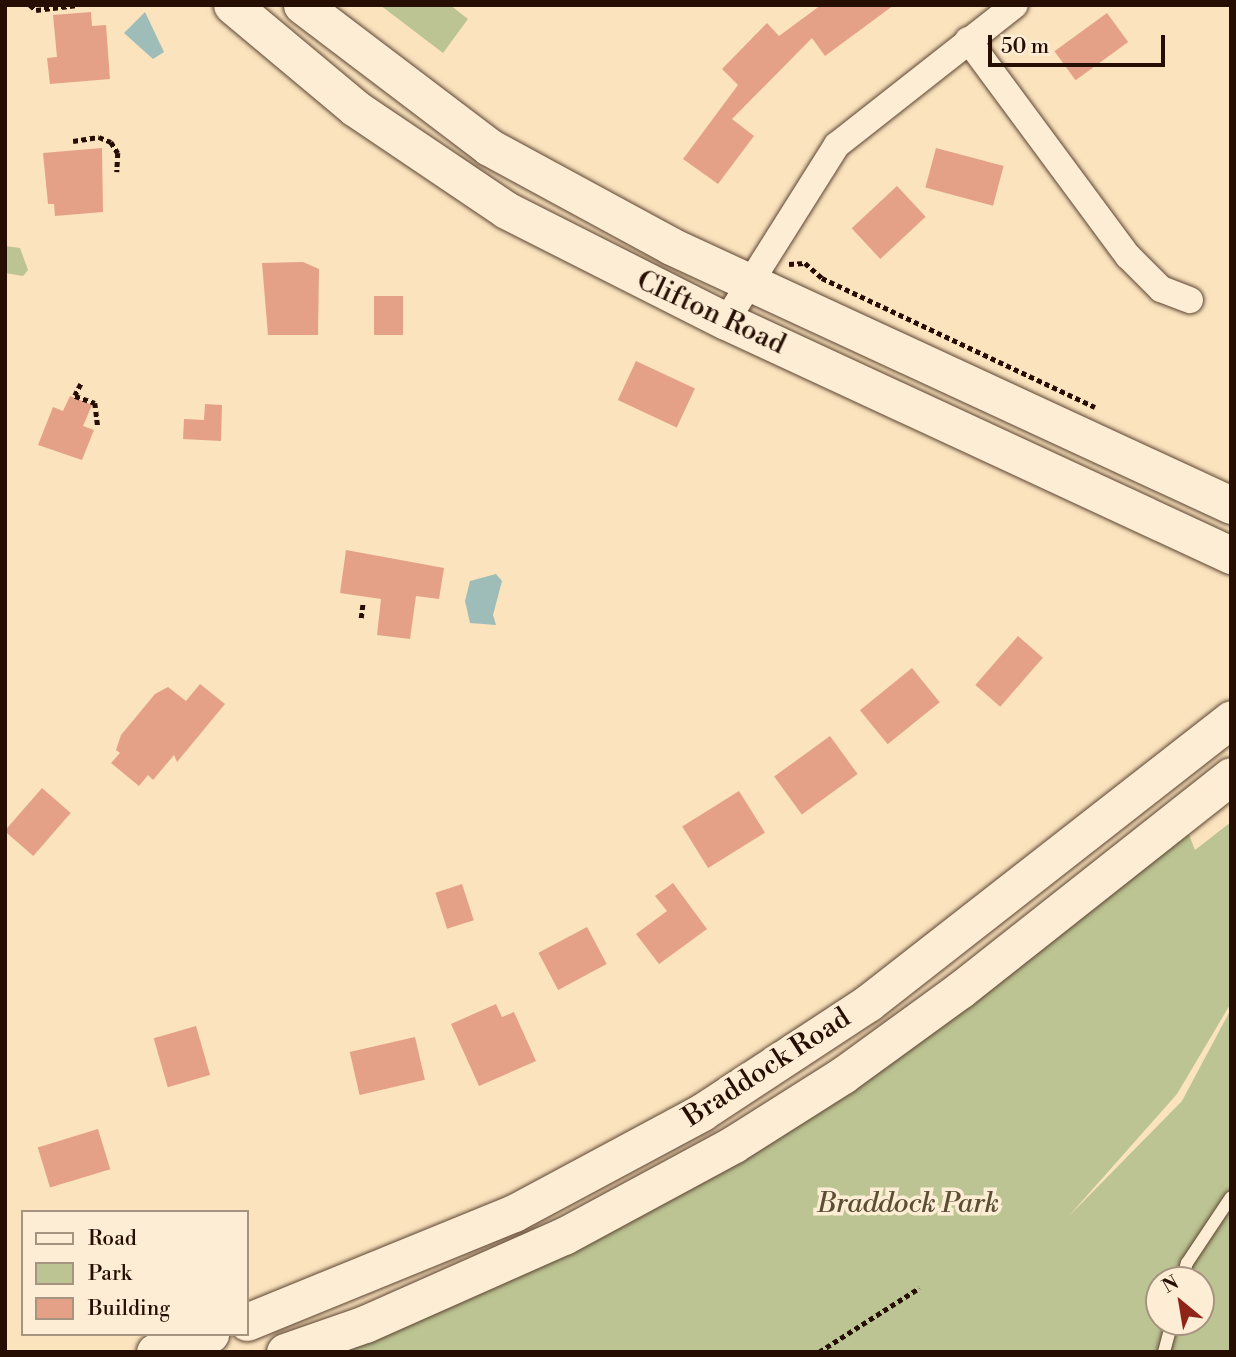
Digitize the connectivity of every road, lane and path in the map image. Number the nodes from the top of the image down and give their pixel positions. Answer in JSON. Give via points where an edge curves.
{"nodes":[{"id":1,"x":30,"y":5,"type":"edge"},
{"id":2,"x":78,"y":5,"type":"edge"},
{"id":3,"x":232,"y":5,"type":"edge"},
{"id":4,"x":302,"y":5,"type":"edge"},
{"id":5,"x":1015,"y":5,"type":"edge"},
{"id":6,"x":968,"y":40,"type":"junction"},
{"id":7,"x":72,"y":141,"type":"dead end"},
{"id":8,"x":117,"y":172,"type":"dead end"},
{"id":9,"x":748,"y":280,"type":"junction"},
{"id":10,"x":1190,"y":300,"type":"dead end"},
{"id":11,"x":726,"y":321,"type":"junction"},
{"id":12,"x":81,"y":384,"type":"dead end"},
{"id":13,"x":97,"y":426,"type":"dead end"},
{"id":14,"x":1231,"y":505,"type":"edge"},
{"id":15,"x":1222,"y":554,"type":"edge"},
{"id":16,"x":363,"y":602,"type":"dead end"},
{"id":17,"x":361,"y":618,"type":"dead end"},
{"id":18,"x":1231,"y":719,"type":"edge"},
{"id":19,"x":1231,"y":776,"type":"edge"},
{"id":20,"x":1231,"y":1197,"type":"edge"},
{"id":21,"x":1185,"y":1266,"type":"edge"},
{"id":22,"x":919,"y":1288,"type":"dead end"},
{"id":23,"x":248,"y":1322,"type":"edge"},
{"id":24,"x":204,"y":1336,"type":"edge"},
{"id":25,"x":155,"y":1352,"type":"edge"},
{"id":26,"x":285,"y":1352,"type":"edge"},
{"id":27,"x":818,"y":1352,"type":"edge"}],
"edges":[{"from":1,"to":2,"type":"path","via":[[36,10]]},
{"from":3,"to":11,"type":"main road","name":"Clifton Road","via":[[355,108],[506,210]]},
{"from":4,"to":9,"type":"main road","name":"Clifton Road","via":[[489,147],[671,246]]},
{"from":5,"to":6,"type":"street"},
{"from":6,"to":9,"type":"street","via":[[837,145]]},
{"from":6,"to":10,"type":"street","via":[[1128,256],[1161,289]]},
{"from":7,"to":8,"type":"path","via":[[99,138],[111,142],[118,153]]},
{"from":9,"to":11,"type":"street"},
{"from":9,"to":14,"type":"main road","name":"Clifton Road"},
{"from":11,"to":15,"type":"main road","name":"Clifton Road"},
{"from":12,"to":13,"type":"path","via":[[75,396],[94,403]]},
{"from":16,"to":17,"type":"path"},
{"from":18,"to":23,"type":"main road","name":"Braddock Road","via":[[868,1003],[702,1112],[514,1213]]},
{"from":19,"to":26,"type":"main road","name":"Braddock Road","via":[[960,990],[843,1075],[734,1144],[564,1236],[365,1324]]},
{"from":20,"to":21,"type":"lane"},
{"from":22,"to":27,"type":"path"},
{"from":24,"to":25,"type":"main road"}]}
